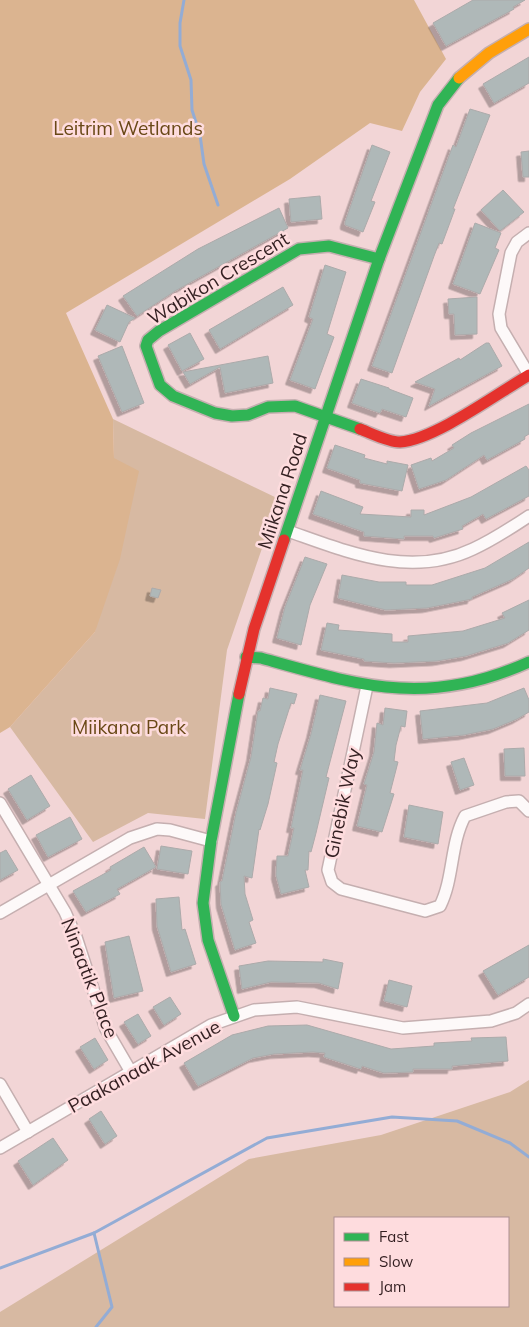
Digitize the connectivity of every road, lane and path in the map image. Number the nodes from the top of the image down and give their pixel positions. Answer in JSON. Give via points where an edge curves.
{"nodes":[{"id":1,"x":529,"y":29,"type":"edge"},
{"id":2,"x":529,"y":233,"type":"edge"},
{"id":3,"x":379,"y":259,"type":"junction"},
{"id":4,"x":529,"y":375,"type":"edge"},
{"id":5,"x":325,"y":418,"type":"junction"},
{"id":6,"x":529,"y":516,"type":"edge"},
{"id":7,"x":288,"y":531,"type":"junction"},
{"id":8,"x":246,"y":657,"type":"junction"},
{"id":9,"x":529,"y":662,"type":"edge"},
{"id":10,"x":367,"y":686,"type":"junction"},
{"id":11,"x":0,"y":803,"type":"edge"},
{"id":12,"x":529,"y":811,"type":"edge"},
{"id":13,"x":211,"y":841,"type":"junction"},
{"id":14,"x":49,"y":884,"type":"junction"},
{"id":15,"x":0,"y":913,"type":"edge"},
{"id":16,"x":529,"y":1004,"type":"edge"},
{"id":17,"x":234,"y":1016,"type":"junction"},
{"id":18,"x":131,"y":1072,"type":"junction"},
{"id":19,"x":0,"y":1084,"type":"edge"},
{"id":20,"x":28,"y":1132,"type":"junction"},
{"id":21,"x":0,"y":1148,"type":"edge"}],
"edges":[{"from":1,"to":3,"type":"street","name":"Miikana Road","via":[[482,56],[453,83],[438,105]]},
{"from":2,"to":4,"type":"street","via":[[517,242],[511,252],[499,314],[501,328]]},
{"from":3,"to":5,"type":"street","name":"Miikana Road"},
{"from":3,"to":5,"type":"street","name":"Wabikon Crescent","via":[[335,246],[311,245],[299,249],[148,340],[146,346],[160,385],[174,396],[215,413],[232,416],[248,415],[268,407],[295,406]]},
{"from":4,"to":5,"type":"street","via":[[435,430],[408,442],[398,442]]},
{"from":5,"to":7,"type":"street","name":"Miikana Road"},
{"from":6,"to":7,"type":"street","via":[[471,550],[445,559],[422,562],[376,560]]},
{"from":7,"to":8,"type":"street","name":"Miikana Road"},
{"from":8,"to":10,"type":"street","via":[[261,658]]},
{"from":8,"to":13,"type":"street","name":"Miikana Road"},
{"from":9,"to":10,"type":"street","via":[[477,682],[432,688]]},
{"from":10,"to":12,"type":"street","name":"Ginebik Way","via":[[328,870],[332,882],[340,888],[425,911],[440,906],[459,828],[465,816],[506,802],[519,801]]},
{"from":11,"to":14,"type":"street","name":"Ninaatik Place"},
{"from":13,"to":14,"type":"street","via":[[156,829],[130,838]]},
{"from":13,"to":17,"type":"street","name":"Miikana Road","via":[[204,880],[204,924]]},
{"from":14,"to":15,"type":"street"},
{"from":14,"to":18,"type":"street","name":"Ninaatik Place","via":[[76,937],[106,1028]]},
{"from":16,"to":17,"type":"street","name":"Paakanaak Avenue","via":[[516,1013],[492,1021],[403,1028],[297,1007],[254,1010]]},
{"from":17,"to":18,"type":"street","name":"Paakanaak Avenue","via":[[211,1025]]},
{"from":18,"to":20,"type":"street","name":"Paakanaak Avenue"},
{"from":19,"to":20,"type":"street"},
{"from":20,"to":21,"type":"street","name":"Paakanaak Avenue"}]}
